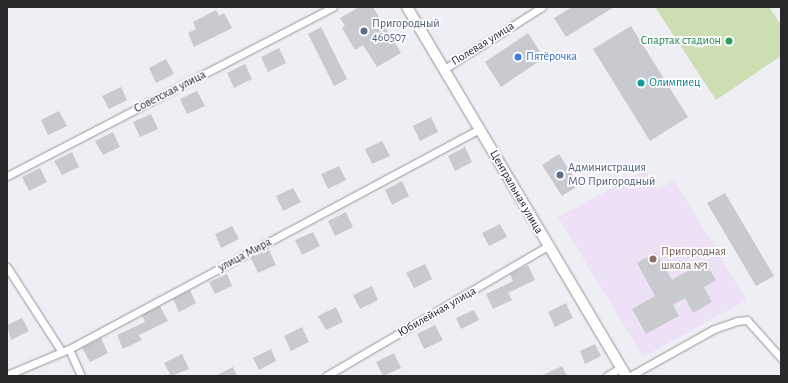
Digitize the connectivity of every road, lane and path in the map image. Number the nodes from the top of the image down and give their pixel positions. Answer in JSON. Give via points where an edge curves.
{"nodes":[{"id":1,"x":333,"y":7,"type":"edge"},
{"id":2,"x":407,"y":7,"type":"edge"},
{"id":3,"x":542,"y":7,"type":"edge"},
{"id":4,"x":444,"y":69,"type":"junction"},
{"id":5,"x":480,"y":129,"type":"junction"},
{"id":6,"x":7,"y":176,"type":"edge"},
{"id":7,"x":548,"y":246,"type":"junction"},
{"id":8,"x":7,"y":267,"type":"edge"},
{"id":9,"x":65,"y":351,"type":"junction"},
{"id":10,"x":781,"y":358,"type":"edge"},
{"id":11,"x":623,"y":372,"type":"edge"},
{"id":12,"x":7,"y":375,"type":"edge"},
{"id":13,"x":80,"y":376,"type":"edge"},
{"id":14,"x":326,"y":376,"type":"edge"},
{"id":15,"x":607,"y":376,"type":"edge"},
{"id":16,"x":630,"y":376,"type":"edge"}],
"edges":[{"from":1,"to":6,"type":"street","name":"Советская улица"},
{"from":2,"to":4,"type":"street","name":"Центральная улица"},
{"from":3,"to":4,"type":"street","name":"Полевая улица"},
{"from":4,"to":5,"type":"street","name":"Центральная улица"},
{"from":5,"to":7,"type":"street","name":"Центральная улица"},
{"from":5,"to":9,"type":"street","name":"улица Мира"},
{"from":7,"to":11,"type":"street","name":"Центральная улица"},
{"from":7,"to":14,"type":"street","name":"Юбилейная улица"},
{"from":8,"to":9,"type":"street"},
{"from":9,"to":12,"type":"street","name":"улица Мира"},
{"from":9,"to":13,"type":"street"},
{"from":10,"to":16,"type":"street","via":[[747,320],[714,329]]},
{"from":11,"to":15,"type":"street"}]}
